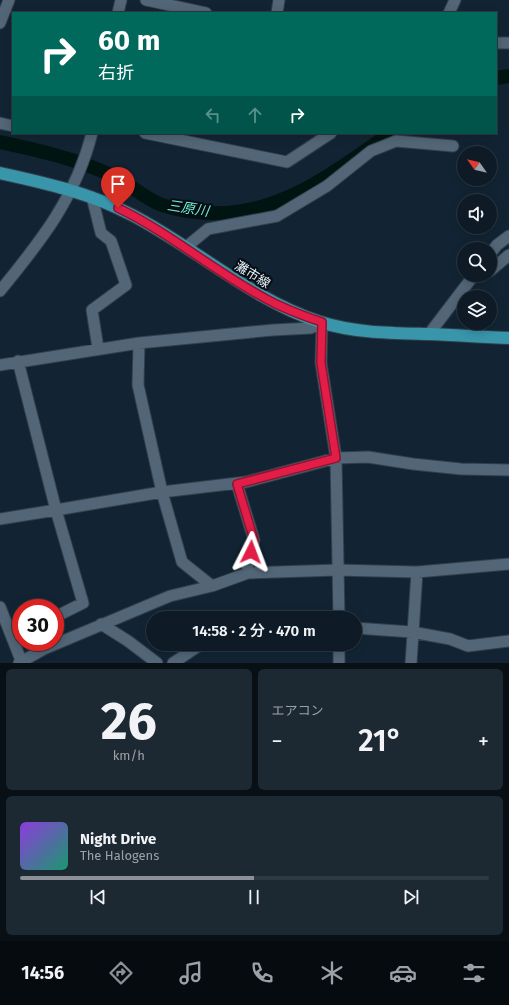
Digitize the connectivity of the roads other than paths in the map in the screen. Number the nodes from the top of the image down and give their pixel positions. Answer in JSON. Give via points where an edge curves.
{"nodes":[{"id":1,"x":9,"y":0,"type":"edge"},
{"id":2,"x":121,"y":0,"type":"edge"},
{"id":3,"x":146,"y":0,"type":"edge"},
{"id":4,"x":279,"y":0,"type":"edge"},
{"id":5,"x":455,"y":0,"type":"edge"},
{"id":6,"x":118,"y":12,"type":"edge"},
{"id":7,"x":201,"y":12,"type":"edge"},
{"id":8,"x":277,"y":12,"type":"edge"},
{"id":9,"x":449,"y":12,"type":"edge"},
{"id":10,"x":0,"y":23,"type":"edge"},
{"id":11,"x":497,"y":43,"type":"edge"},
{"id":12,"x":509,"y":43,"type":"edge"},
{"id":13,"x":0,"y":123,"type":"edge"},
{"id":14,"x":12,"y":126,"type":"edge"},
{"id":15,"x":92,"y":134,"type":"edge"},
{"id":16,"x":150,"y":134,"type":"edge"},
{"id":17,"x":329,"y":134,"type":"edge"},
{"id":18,"x":453,"y":146,"type":"dead end"},
{"id":19,"x":0,"y":173,"type":"edge"},
{"id":20,"x":72,"y":187,"type":"junction"},
{"id":21,"x":92,"y":197,"type":"junction"},
{"id":22,"x":509,"y":236,"type":"edge"},
{"id":23,"x":497,"y":245,"type":"edge"},
{"id":24,"x":186,"y":247,"type":"junction"},
{"id":25,"x":509,"y":255,"type":"edge"},
{"id":26,"x":497,"y":265,"type":"edge"},
{"id":27,"x":469,"y":282,"type":"edge"},
{"id":28,"x":0,"y":291,"type":"edge"},
{"id":29,"x":322,"y":322,"type":"junction"},
{"id":30,"x":428,"y":334,"type":"junction"},
{"id":31,"x":509,"y":338,"type":"edge"},
{"id":32,"x":139,"y":343,"type":"junction"},
{"id":33,"x":98,"y":348,"type":"junction"},
{"id":34,"x":18,"y":361,"type":"junction"},
{"id":35,"x":0,"y":365,"type":"edge"},
{"id":36,"x":336,"y":458,"type":"junction"},
{"id":37,"x":509,"y":470,"type":"edge"},
{"id":38,"x":237,"y":484,"type":"junction"},
{"id":39,"x":162,"y":492,"type":"junction"},
{"id":40,"x":56,"y":510,"type":"junction"},
{"id":41,"x":0,"y":519,"type":"edge"},
{"id":42,"x":509,"y":564,"type":"edge"},
{"id":43,"x":337,"y":570,"type":"junction"},
{"id":44,"x":417,"y":572,"type":"junction"},
{"id":45,"x":248,"y":573,"type":"junction"},
{"id":46,"x":212,"y":586,"type":"junction"},
{"id":47,"x":0,"y":607,"type":"edge"},
{"id":48,"x":339,"y":611,"type":"edge"},
{"id":49,"x":64,"y":612,"type":"edge"},
{"id":50,"x":101,"y":624,"type":"junction"},
{"id":51,"x":362,"y":628,"type":"edge"},
{"id":52,"x":412,"y":632,"type":"junction"},
{"id":53,"x":64,"y":638,"type":"edge"},
{"id":54,"x":509,"y":641,"type":"edge"},
{"id":55,"x":35,"y":651,"type":"edge"},
{"id":56,"x":191,"y":651,"type":"edge"},
{"id":57,"x":339,"y":651,"type":"edge"},
{"id":58,"x":21,"y":662,"type":"edge"},
{"id":59,"x":157,"y":663,"type":"edge"},
{"id":60,"x":173,"y":663,"type":"edge"},
{"id":61,"x":339,"y":663,"type":"edge"},
{"id":62,"x":411,"y":663,"type":"edge"}],
"edges":[{"from":1,"to":10,"type":"street"},
{"from":2,"to":6,"type":"street"},
{"from":3,"to":7,"type":"street"},
{"from":4,"to":8,"type":"street"},
{"from":5,"to":9,"type":"street"},
{"from":11,"to":12,"type":"street"},
{"from":13,"to":14,"type":"street"},
{"from":15,"to":20,"type":"street","via":[[86,157]]},
{"from":16,"to":17,"type":"street","via":[[287,162]]},
{"from":18,"to":24,"type":"street","via":[[396,141],[371,151],[327,186],[277,216],[208,229]]},
{"from":19,"to":20,"type":"main road","name":"灘市線"},
{"from":20,"to":21,"type":"main road","name":"灘市線"},
{"from":20,"to":28,"type":"street","via":[[44,237]]},
{"from":21,"to":24,"type":"main road","name":"灘市線","via":[[132,215]]},
{"from":21,"to":33,"type":"street","via":[[101,233],[111,242],[126,285],[92,310]]},
{"from":22,"to":23,"type":"street"},
{"from":24,"to":29,"type":"main road","name":"灘市線","via":[[276,304]]},
{"from":25,"to":26,"type":"street"},
{"from":27,"to":30,"type":"street"},
{"from":29,"to":30,"type":"main road","name":"灘市線","via":[[371,332]]},
{"from":29,"to":32,"type":"street","via":[[312,328]]},
{"from":29,"to":36,"type":"street","via":[[321,363]]},
{"from":30,"to":31,"type":"main road","name":"灘市線"},
{"from":32,"to":33,"type":"street"},
{"from":32,"to":39,"type":"street","via":[[138,385]]},
{"from":33,"to":34,"type":"street"},
{"from":34,"to":35,"type":"street"},
{"from":34,"to":40,"type":"street"},
{"from":36,"to":37,"type":"street","via":[[368,457],[461,469]]},
{"from":36,"to":38,"type":"street"},
{"from":36,"to":43,"type":"street"},
{"from":38,"to":39,"type":"street"},
{"from":38,"to":45,"type":"street","via":[[254,540],[247,563]]},
{"from":39,"to":40,"type":"street"},
{"from":39,"to":46,"type":"street","via":[[182,562]]},
{"from":40,"to":41,"type":"street"},
{"from":40,"to":49,"type":"street","via":[[83,603]]},
{"from":42,"to":44,"type":"street"},
{"from":43,"to":44,"type":"street"},
{"from":43,"to":45,"type":"street"},
{"from":43,"to":48,"type":"street"},
{"from":44,"to":52,"type":"street"},
{"from":45,"to":46,"type":"street"},
{"from":46,"to":50,"type":"street","via":[[170,596]]},
{"from":47,"to":58,"type":"street"},
{"from":50,"to":53,"type":"street"},
{"from":50,"to":59,"type":"street"},
{"from":51,"to":52,"type":"street"},
{"from":52,"to":54,"type":"street","via":[[450,639],[468,646]]},
{"from":52,"to":62,"type":"street"},
{"from":55,"to":58,"type":"street"},
{"from":56,"to":60,"type":"street"},
{"from":57,"to":61,"type":"street"}]}
